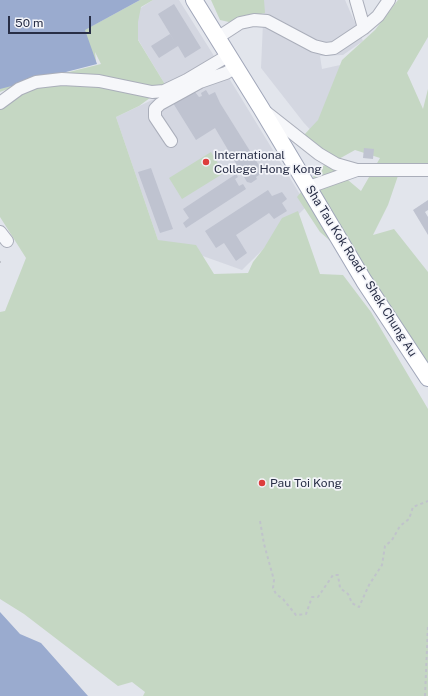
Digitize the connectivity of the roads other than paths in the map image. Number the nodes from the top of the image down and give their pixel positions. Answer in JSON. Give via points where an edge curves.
{"nodes":[{"id":1,"x":194,"y":0,"type":"edge"},
{"id":2,"x":356,"y":0,"type":"edge"},
{"id":3,"x":389,"y":0,"type":"edge"},
{"id":4,"x":364,"y":28,"type":"junction"},
{"id":5,"x":217,"y":38,"type":"junction"},
{"id":6,"x":232,"y":61,"type":"junction"},
{"id":7,"x":0,"y":104,"type":"edge"},
{"id":8,"x":261,"y":108,"type":"junction"},
{"id":9,"x":171,"y":142,"type":"dead end"},
{"id":10,"x":357,"y":170,"type":"junction"},
{"id":11,"x":428,"y":170,"type":"edge"},
{"id":12,"x":309,"y":187,"type":"junction"},
{"id":13,"x":428,"y":378,"type":"edge"}],
"edges":[{"from":1,"to":5,"type":"main road","name":"Sha Tau Kok Road – Shek Chung Au"},
{"from":2,"to":4,"type":"lane"},
{"from":3,"to":4,"type":"lane","via":[[378,16]]},
{"from":4,"to":5,"type":"lane","via":[[334,48],[326,49],[314,46],[267,21],[240,23]]},
{"from":5,"to":6,"type":"main road","name":"Sha Tau Kok Road – Shek Chung Au"},
{"from":6,"to":7,"type":"lane","via":[[164,91],[152,92],[105,82],[62,79],[36,82],[18,89]]},
{"from":6,"to":8,"type":"main road","name":"Sha Tau Kok Road – Shek Chung Au"},
{"from":6,"to":9,"type":"lane","via":[[226,73],[200,82],[155,109],[155,117]]},
{"from":8,"to":10,"type":"lane","via":[[319,154],[336,164]]},
{"from":8,"to":12,"type":"main road","name":"Sha Tau Kok Road – Shek Chung Au"},
{"from":10,"to":11,"type":"lane"},
{"from":10,"to":12,"type":"lane"},
{"from":12,"to":13,"type":"main road","name":"Sha Tau Kok Road – Shek Chung Au","via":[[364,281]]}]}
